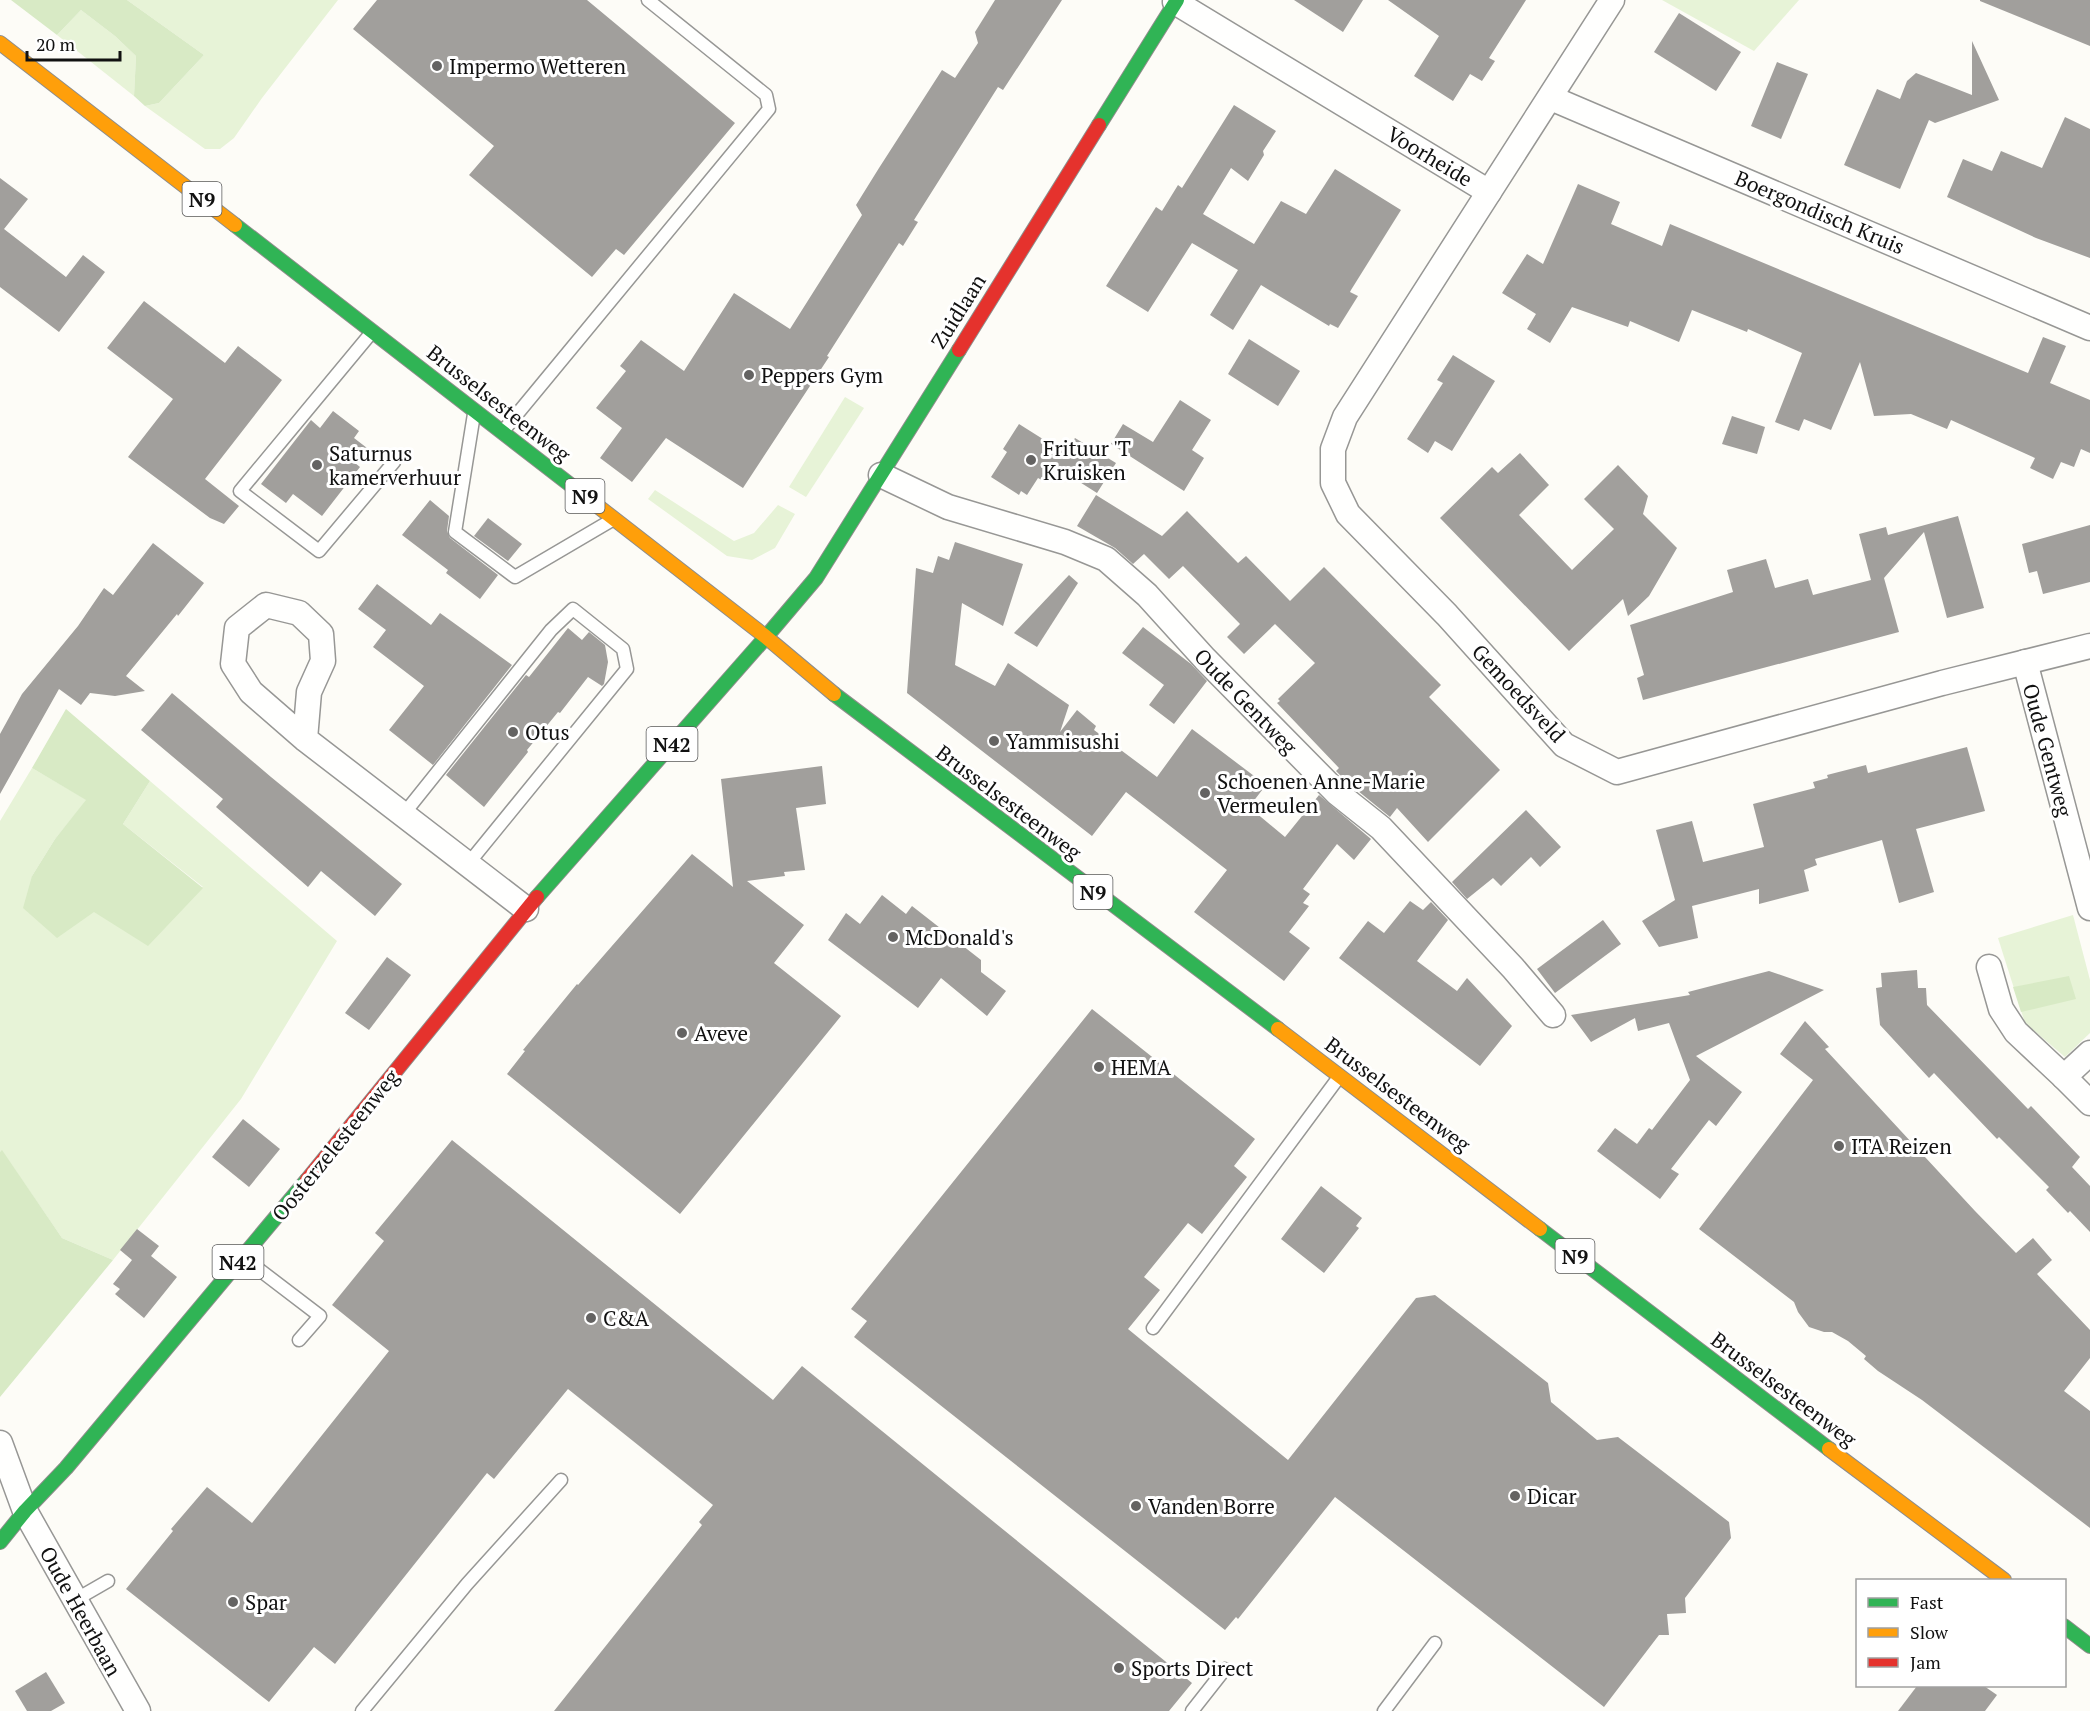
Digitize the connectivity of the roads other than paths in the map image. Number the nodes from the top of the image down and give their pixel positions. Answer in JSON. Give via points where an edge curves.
{"nodes":[{"id":1,"x":648,"y":0,"type":"edge"},
{"id":2,"x":1612,"y":0,"type":"edge"},
{"id":3,"x":1176,"y":1,"type":"edge"},
{"id":4,"x":0,"y":43,"type":"edge"},
{"id":5,"x":1551,"y":98,"type":"junction"},
{"id":6,"x":1489,"y":192,"type":"junction"},
{"id":7,"x":2090,"y":328,"type":"edge"},
{"id":8,"x":372,"y":331,"type":"junction"},
{"id":9,"x":475,"y":410,"type":"junction"},
{"id":10,"x":503,"y":431,"type":"junction"},
{"id":11,"x":394,"y":462,"type":"dead end"},
{"id":12,"x":881,"y":475,"type":"junction"},
{"id":13,"x":614,"y":519,"type":"junction"},
{"id":14,"x":766,"y":637,"type":"junction"},
{"id":15,"x":2090,"y":646,"type":"edge"},
{"id":16,"x":2025,"y":662,"type":"junction"},
{"id":17,"x":305,"y":739,"type":"junction"},
{"id":18,"x":403,"y":814,"type":"junction"},
{"id":19,"x":468,"y":864,"type":"junction"},
{"id":20,"x":2090,"y":908,"type":"edge"},
{"id":21,"x":526,"y":909,"type":"junction"},
{"id":22,"x":1989,"y":967,"type":"dead end"},
{"id":23,"x":1553,"y":1015,"type":"dead end"},
{"id":24,"x":2090,"y":1053,"type":"edge"},
{"id":25,"x":1340,"y":1076,"type":"junction"},
{"id":26,"x":2064,"y":1077,"type":"junction"},
{"id":27,"x":2090,"y":1103,"type":"edge"},
{"id":28,"x":242,"y":1257,"type":"junction"},
{"id":29,"x":1153,"y":1328,"type":"dead end"},
{"id":30,"x":299,"y":1340,"type":"dead end"},
{"id":31,"x":0,"y":1443,"type":"edge"},
{"id":32,"x":561,"y":1480,"type":"dead end"},
{"id":33,"x":25,"y":1511,"type":"junction"},
{"id":34,"x":0,"y":1542,"type":"edge"},
{"id":35,"x":2001,"y":1579,"type":"edge"},
{"id":36,"x":108,"y":1581,"type":"dead end"},
{"id":37,"x":75,"y":1600,"type":"junction"},
{"id":38,"x":2066,"y":1628,"type":"edge"},
{"id":39,"x":1436,"y":1643,"type":"dead end"},
{"id":40,"x":2090,"y":1646,"type":"edge"},
{"id":41,"x":1225,"y":1669,"type":"dead end"},
{"id":42,"x":138,"y":1711,"type":"edge"},
{"id":43,"x":362,"y":1711,"type":"edge"},
{"id":44,"x":1192,"y":1711,"type":"edge"},
{"id":45,"x":1384,"y":1711,"type":"edge"}],
"edges":[{"from":1,"to":10,"type":"lane","via":[[766,95],[769,109]]},
{"from":2,"to":5,"type":"street","name":"Voorheide"},
{"from":3,"to":6,"type":"street","name":"Voorheide"},
{"from":3,"to":12,"type":"main road","name":"Zuidlaan"},
{"from":4,"to":8,"type":"main road","name":"Brusselsesteenweg","number":"N9"},
{"from":5,"to":6,"type":"street","name":"Voorheide"},
{"from":5,"to":7,"type":"street","name":"Boergondisch Kruis"},
{"from":6,"to":16,"type":"street","name":"Gemoedsveld","via":[[1345,417],[1333,449],[1333,483],[1348,514],[1447,615],[1564,745],[1617,772]]},
{"from":8,"to":9,"type":"main road","name":"Brusselsesteenweg","number":"N9"},
{"from":8,"to":11,"type":"lane","via":[[240,491],[319,551]]},
{"from":9,"to":10,"type":"main road","name":"Brusselsesteenweg","number":"N9"},
{"from":9,"to":13,"type":"lane","via":[[455,532],[514,577]]},
{"from":10,"to":13,"type":"main road","name":"Brusselsesteenweg","number":"N9"},
{"from":12,"to":14,"type":"main road","name":"Zuidlaan","via":[[816,578]]},
{"from":12,"to":23,"type":"street","name":"Oude Gentweg","via":[[948,507],[1065,542],[1106,559],[1147,595],[1205,660],[1337,793],[1382,828]]},
{"from":13,"to":14,"type":"main road","name":"Brusselsesteenweg","number":"N9"},
{"from":14,"to":21,"type":"main road","name":"Oosterzelesteenweg","number":"N42"},
{"from":14,"to":25,"type":"main road","name":"Brusselsesteenweg","number":"N9","via":[[850,707]]},
{"from":15,"to":16,"type":"street","name":"Gemoedsveld"},
{"from":16,"to":20,"type":"street","name":"Oude Gentweg"},
{"from":17,"to":17,"type":"street","via":[[251,692],[233,664],[237,628],[266,605],[299,613],[321,634],[323,660],[309,692]]},
{"from":17,"to":18,"type":"street"},
{"from":18,"to":19,"type":"street"},
{"from":18,"to":19,"type":"lane","via":[[551,630],[573,609],[623,649],[627,669]]},
{"from":19,"to":21,"type":"street"},
{"from":21,"to":28,"type":"main road","name":"Oosterzelesteenweg","number":"N42"},
{"from":22,"to":26,"type":"street","via":[[2001,1009],[2016,1032]]},
{"from":24,"to":26,"type":"street"},
{"from":25,"to":29,"type":"lane"},
{"from":25,"to":35,"type":"main road","name":"Brusselsesteenweg","number":"N9"},
{"from":26,"to":27,"type":"street"},
{"from":28,"to":30,"type":"lane","via":[[320,1316]]},
{"from":28,"to":33,"type":"main road","name":"Oosterzelesteenweg","number":"N42"},
{"from":31,"to":33,"type":"street","name":"Oude Heerbaan"},
{"from":32,"to":43,"type":"lane","via":[[467,1584]]},
{"from":33,"to":34,"type":"main road","name":"Oosterzelesteenweg","number":"N42"},
{"from":33,"to":37,"type":"street","name":"Oude Heerbaan"},
{"from":36,"to":37,"type":"lane"},
{"from":37,"to":42,"type":"street","name":"Oude Heerbaan"},
{"from":38,"to":40,"type":"main road"},
{"from":39,"to":45,"type":"lane"},
{"from":41,"to":44,"type":"lane"}]}
